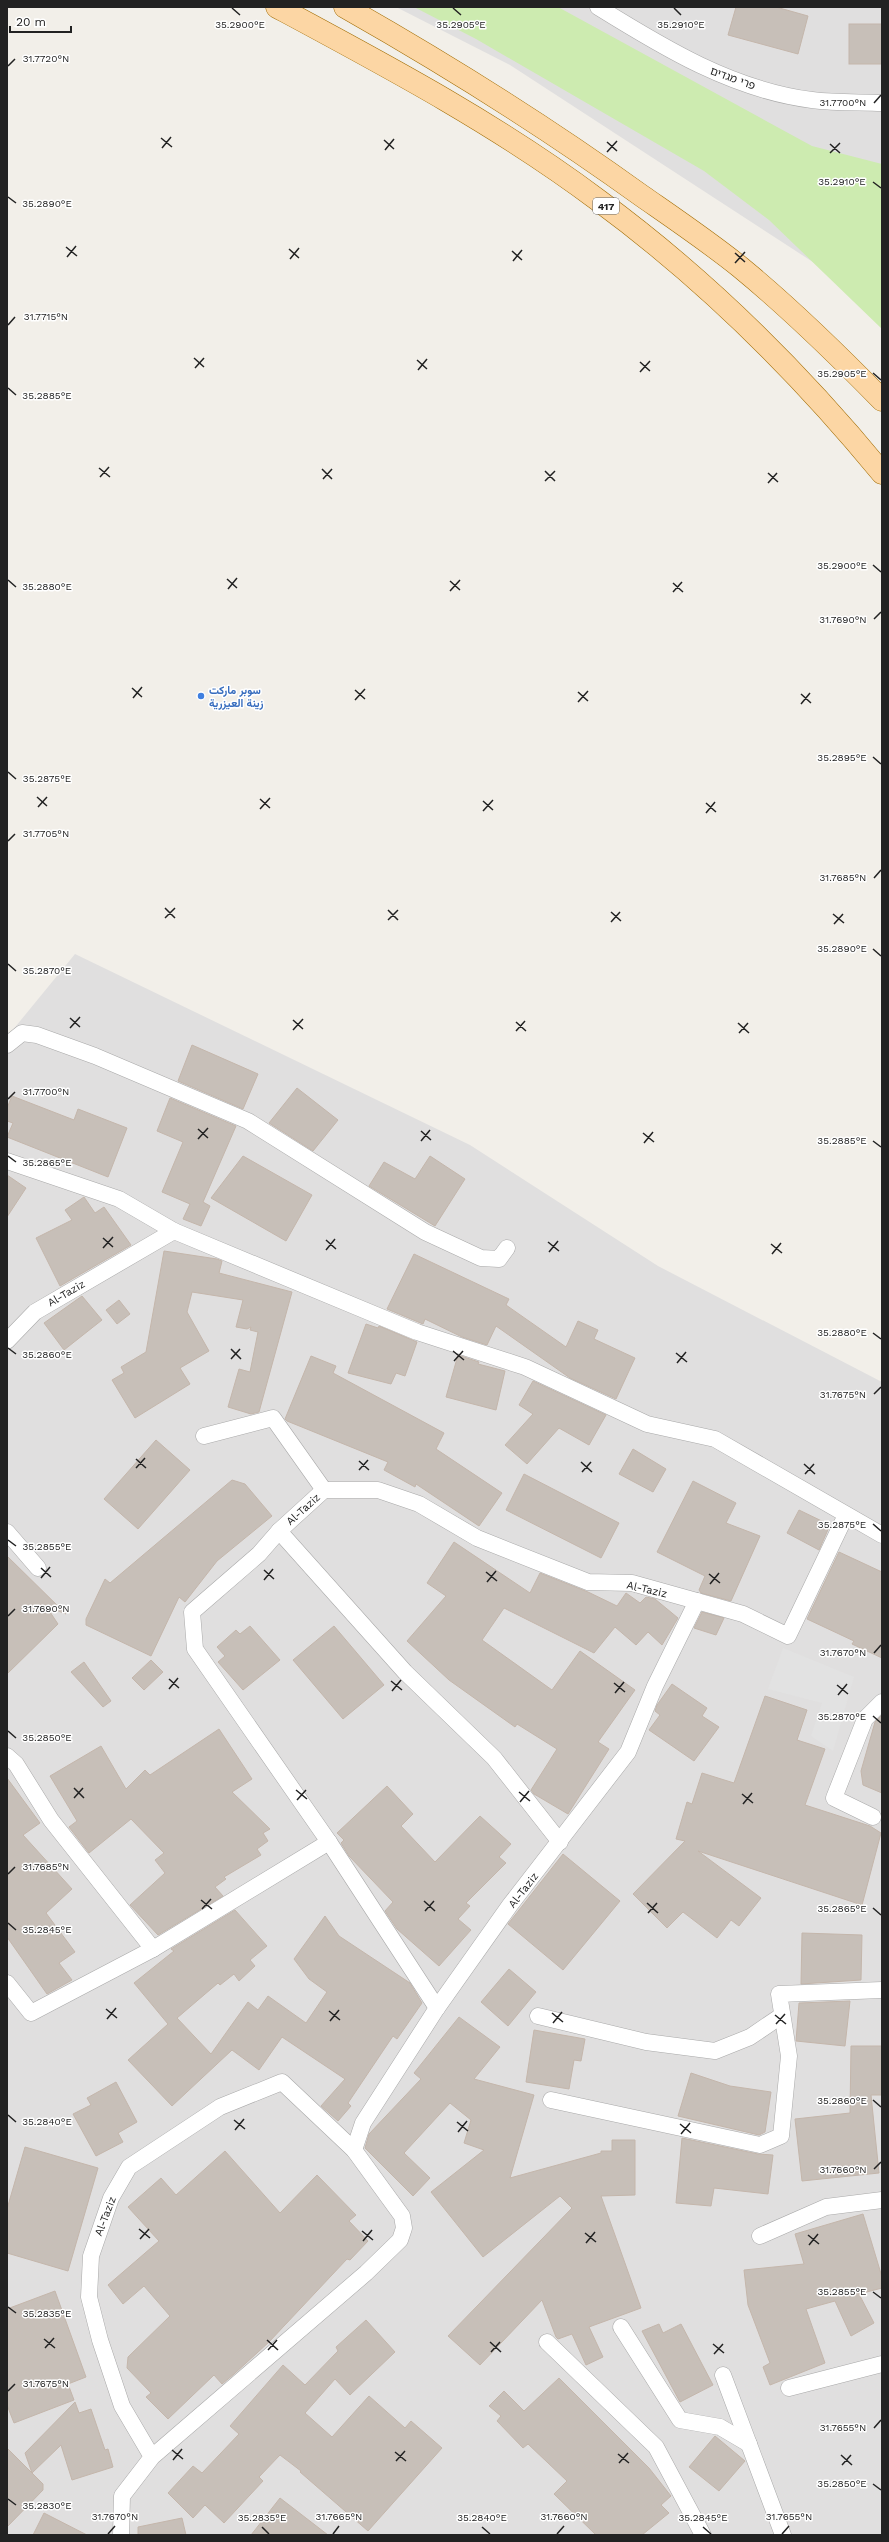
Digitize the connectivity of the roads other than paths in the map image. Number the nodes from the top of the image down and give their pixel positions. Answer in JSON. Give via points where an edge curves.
{"nodes":[{"id":1,"x":277,"y":7,"type":"edge"},
{"id":2,"x":345,"y":7,"type":"edge"},
{"id":3,"x":598,"y":7,"type":"edge"},
{"id":4,"x":882,"y":103,"type":"edge"},
{"id":5,"x":882,"y":400,"type":"edge"},
{"id":6,"x":882,"y":473,"type":"edge"},
{"id":7,"x":7,"y":1046,"type":"edge"},
{"id":8,"x":7,"y":1161,"type":"edge"},
{"id":9,"x":174,"y":1231,"type":"junction"},
{"id":10,"x":507,"y":1248,"type":"dead end"},
{"id":11,"x":7,"y":1341,"type":"edge"},
{"id":12,"x":204,"y":1436,"type":"dead end"},
{"id":13,"x":324,"y":1490,"type":"junction"},
{"id":14,"x":846,"y":1515,"type":"junction"},
{"id":15,"x":279,"y":1531,"type":"junction"},
{"id":16,"x":7,"y":1532,"type":"edge"},
{"id":17,"x":882,"y":1535,"type":"edge"},
{"id":18,"x":38,"y":1568,"type":"dead end"},
{"id":19,"x":697,"y":1601,"type":"junction"},
{"id":20,"x":882,"y":1702,"type":"edge"},
{"id":21,"x":7,"y":1756,"type":"edge"},
{"id":22,"x":873,"y":1817,"type":"dead end"},
{"id":23,"x":329,"y":1842,"type":"junction"},
{"id":24,"x":560,"y":1842,"type":"junction"},
{"id":25,"x":153,"y":1949,"type":"junction"},
{"id":26,"x":7,"y":1983,"type":"edge"},
{"id":27,"x":882,"y":1990,"type":"edge"},
{"id":28,"x":437,"y":2008,"type":"junction"},
{"id":29,"x":538,"y":2016,"type":"dead end"},
{"id":30,"x":781,"y":2016,"type":"junction"},
{"id":31,"x":551,"y":2100,"type":"dead end"},
{"id":32,"x":354,"y":2150,"type":"junction"},
{"id":33,"x":882,"y":2200,"type":"edge"},
{"id":34,"x":760,"y":2236,"type":"dead end"},
{"id":35,"x":621,"y":2327,"type":"dead end"},
{"id":36,"x":547,"y":2342,"type":"dead end"},
{"id":37,"x":882,"y":2364,"type":"edge"},
{"id":38,"x":723,"y":2375,"type":"dead end"},
{"id":39,"x":789,"y":2388,"type":"dead end"},
{"id":40,"x":749,"y":2444,"type":"junction"},
{"id":41,"x":152,"y":2457,"type":"junction"},
{"id":42,"x":121,"y":2535,"type":"edge"},
{"id":43,"x":703,"y":2535,"type":"edge"},
{"id":44,"x":783,"y":2535,"type":"edge"}],
"edges":[{"from":1,"to":6,"type":"main road","number":"417","via":[[401,74],[487,125],[598,200],[699,282],[747,326],[842,426]]},
{"from":2,"to":5,"type":"main road","number":"417","via":[[524,113],[692,231],[740,267]]},
{"from":3,"to":4,"type":"street","name":"פרי מגדים","via":[[655,42],[742,84],[812,100]]},
{"from":7,"to":10,"type":"street","via":[[22,1033],[37,1035],[95,1056],[248,1121],[425,1232],[481,1258],[499,1259]]},
{"from":8,"to":9,"type":"street","via":[[118,1199]]},
{"from":9,"to":11,"type":"street","name":"Al-Taziz","via":[[35,1312]]},
{"from":9,"to":14,"type":"street","via":[[416,1332],[525,1367],[646,1424],[715,1439]]},
{"from":12,"to":13,"type":"street","via":[[273,1418]]},
{"from":13,"to":15,"type":"street","name":"Al-Taziz"},
{"from":13,"to":19,"type":"street","name":"Al-Taziz","via":[[378,1490],[419,1504],[477,1538],[588,1582],[632,1584]]},
{"from":14,"to":17,"type":"street"},
{"from":14,"to":19,"type":"street","name":"Al-Taziz","via":[[788,1636],[743,1614]]},
{"from":15,"to":23,"type":"street","name":"Al-Taziz","via":[[260,1554],[192,1612],[195,1649]]},
{"from":15,"to":24,"type":"street","via":[[405,1672],[494,1758]]},
{"from":16,"to":18,"type":"street"},
{"from":19,"to":24,"type":"street","name":"Al-Taziz","via":[[655,1686],[628,1752]]},
{"from":20,"to":22,"type":"street","via":[[865,1719],[834,1798]]},
{"from":21,"to":25,"type":"street","via":[[16,1764],[51,1820]]},
{"from":23,"to":25,"type":"street"},
{"from":23,"to":28,"type":"street","name":"Al-Taziz"},
{"from":24,"to":28,"type":"street","name":"Al-Taziz","via":[[510,1905]]},
{"from":25,"to":26,"type":"street","via":[[31,2013]]},
{"from":27,"to":30,"type":"street","via":[[778,1994]]},
{"from":28,"to":32,"type":"street","name":"Al-Taziz","via":[[363,2123]]},
{"from":29,"to":30,"type":"street","via":[[646,2042],[715,2051],[750,2037]]},
{"from":30,"to":31,"type":"street","via":[[789,2056],[780,2136],[760,2145]]},
{"from":32,"to":41,"type":"street","name":"Al-Taziz","via":[[402,2216],[404,2228],[400,2240],[366,2273]]},
{"from":32,"to":41,"type":"street","name":"Al-Taziz","via":[[282,2082],[220,2107],[129,2167],[110,2198],[91,2256],[89,2297],[122,2406]]},
{"from":33,"to":34,"type":"street","via":[[826,2207]]},
{"from":35,"to":40,"type":"street","via":[[680,2420],[720,2427]]},
{"from":36,"to":43,"type":"street","via":[[656,2447]]},
{"from":37,"to":39,"type":"street"},
{"from":38,"to":40,"type":"street"},
{"from":40,"to":44,"type":"street"},
{"from":41,"to":42,"type":"street","name":"Al-Taziz","via":[[122,2496]]}]}
